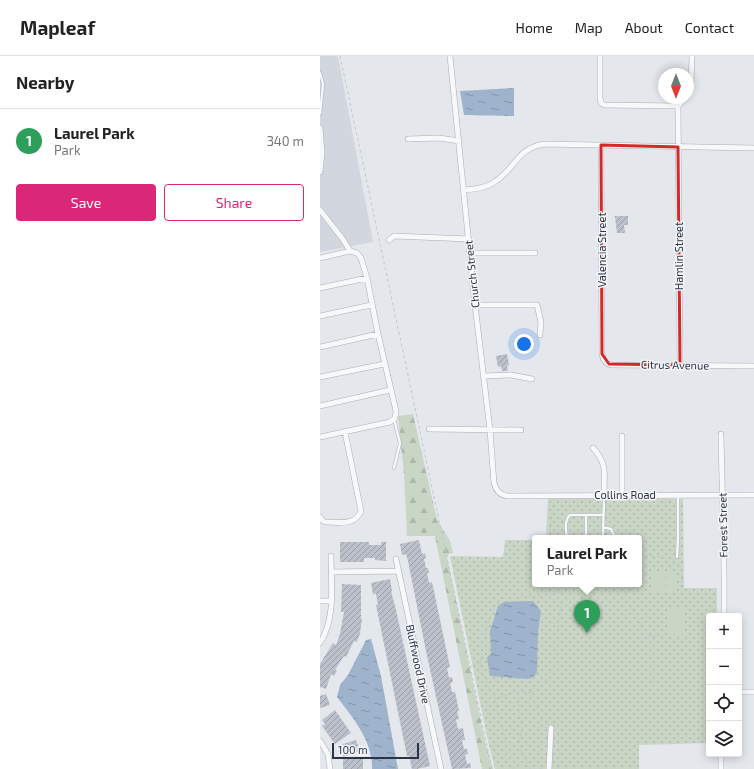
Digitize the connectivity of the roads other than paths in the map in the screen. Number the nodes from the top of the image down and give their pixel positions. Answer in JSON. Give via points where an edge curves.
{"nodes":[{"id":1,"x":450,"y":56,"type":"edge"},
{"id":2,"x":600,"y":56,"type":"edge"},
{"id":3,"x":692,"y":56,"type":"edge"},
{"id":4,"x":692,"y":68,"type":"edge"},
{"id":5,"x":320,"y":73,"type":"edge"},
{"id":6,"x":678,"y":106,"type":"joint"},
{"id":7,"x":320,"y":114,"type":"edge"},
{"id":8,"x":320,"y":128,"type":"edge"},
{"id":9,"x":408,"y":139,"type":"dead end"},
{"id":10,"x":459,"y":141,"type":"junction"},
{"id":11,"x":601,"y":145,"type":"junction"},
{"id":12,"x":678,"y":147,"type":"junction"},
{"id":13,"x":754,"y":148,"type":"edge"},
{"id":14,"x":320,"y":172,"type":"edge"},
{"id":15,"x":464,"y":190,"type":"junction"},
{"id":16,"x":320,"y":210,"type":"edge"},
{"id":17,"x":469,"y":239,"type":"junction"},
{"id":18,"x":389,"y":240,"type":"dead end"},
{"id":19,"x":350,"y":251,"type":"junction"},
{"id":20,"x":470,"y":253,"type":"junction"},
{"id":21,"x":535,"y":253,"type":"dead end"},
{"id":22,"x":320,"y":258,"type":"edge"},
{"id":23,"x":367,"y":278,"type":"junction"},
{"id":24,"x":320,"y":288,"type":"edge"},
{"id":25,"x":371,"y":305,"type":"junction"},
{"id":26,"x":475,"y":305,"type":"junction"},
{"id":27,"x":320,"y":316,"type":"edge"},
{"id":28,"x":378,"y":334,"type":"junction"},
{"id":29,"x":540,"y":335,"type":"dead end"},
{"id":30,"x":320,"y":347,"type":"edge"},
{"id":31,"x":602,"y":354,"type":"joint"},
{"id":32,"x":384,"y":364,"type":"junction"},
{"id":33,"x":680,"y":365,"type":"junction"},
{"id":34,"x":754,"y":366,"type":"edge"},
{"id":35,"x":484,"y":376,"type":"junction"},
{"id":36,"x":320,"y":377,"type":"edge"},
{"id":37,"x":532,"y":379,"type":"dead end"},
{"id":38,"x":390,"y":390,"type":"junction"},
{"id":39,"x":320,"y":406,"type":"edge"},
{"id":40,"x":394,"y":418,"type":"junction"},
{"id":41,"x":428,"y":429,"type":"dead end"},
{"id":42,"x":490,"y":430,"type":"junction"},
{"id":43,"x":521,"y":430,"type":"dead end"},
{"id":44,"x":344,"y":432,"type":"junction"},
{"id":45,"x":721,"y":434,"type":"dead end"},
{"id":46,"x":622,"y":436,"type":"dead end"},
{"id":47,"x":320,"y":437,"type":"edge"},
{"id":48,"x":593,"y":448,"type":"dead end"},
{"id":49,"x":394,"y":468,"type":"dead end"},
{"id":50,"x":498,"y":492,"type":"joint"},
{"id":51,"x":604,"y":495,"type":"junction"},
{"id":52,"x":622,"y":495,"type":"junction"},
{"id":53,"x":678,"y":495,"type":"junction"},
{"id":54,"x":722,"y":495,"type":"junction"},
{"id":55,"x":754,"y":495,"type":"edge"},
{"id":56,"x":586,"y":515,"type":"junction"},
{"id":57,"x":603,"y":515,"type":"junction"},
{"id":58,"x":320,"y":518,"type":"edge"},
{"id":59,"x":603,"y":527,"type":"junction"},
{"id":60,"x":566,"y":535,"type":"edge"},
{"id":61,"x":586,"y":535,"type":"edge"},
{"id":62,"x":603,"y":535,"type":"edge"},
{"id":63,"x":614,"y":535,"type":"edge"},
{"id":64,"x":331,"y":556,"type":"dead end"},
{"id":65,"x":677,"y":557,"type":"dead end"},
{"id":66,"x":396,"y":559,"type":"dead end"},
{"id":67,"x":399,"y":571,"type":"junction"},
{"id":68,"x":331,"y":572,"type":"junction"},
{"id":69,"x":320,"y":601,"type":"edge"},
{"id":70,"x":331,"y":601,"type":"junction"},
{"id":71,"x":724,"y":613,"type":"edge"},
{"id":72,"x":320,"y":643,"type":"edge"},
{"id":73,"x":742,"y":692,"type":"edge"},
{"id":74,"x":754,"y":692,"type":"edge"},
{"id":75,"x":550,"y":728,"type":"dead end"},
{"id":76,"x":320,"y":741,"type":"edge"},
{"id":77,"x":722,"y":757,"type":"edge"},
{"id":78,"x":330,"y":769,"type":"edge"},
{"id":79,"x":441,"y":769,"type":"edge"},
{"id":80,"x":549,"y":769,"type":"edge"},
{"id":81,"x":721,"y":769,"type":"edge"}],
"edges":[{"from":1,"to":10,"type":"street","name":"Church Street"},
{"from":2,"to":6,"type":"street","via":[[600,98],[604,105]]},
{"from":3,"to":4,"type":"street"},
{"from":5,"to":7,"type":"lane","via":[[323,84]]},
{"from":6,"to":12,"type":"street","name":"Hamlin Street"},
{"from":8,"to":14,"type":"street"},
{"from":9,"to":10,"type":"street","via":[[439,138]]},
{"from":10,"to":15,"type":"street","name":"Church Street"},
{"from":11,"to":12,"type":"street"},
{"from":11,"to":15,"type":"street","via":[[538,146],[517,158],[496,182]]},
{"from":11,"to":31,"type":"street","name":"Valencia Street"},
{"from":12,"to":13,"type":"street"},
{"from":12,"to":33,"type":"street","name":"Hamlin Street"},
{"from":15,"to":17,"type":"street","name":"Church Street"},
{"from":16,"to":19,"type":"street"},
{"from":17,"to":18,"type":"street","via":[[394,236]]},
{"from":17,"to":20,"type":"street","name":"Church Street"},
{"from":19,"to":22,"type":"street"},
{"from":19,"to":23,"type":"street","via":[[361,258]]},
{"from":20,"to":21,"type":"street"},
{"from":20,"to":26,"type":"street","name":"Church Street"},
{"from":23,"to":24,"type":"street"},
{"from":23,"to":25,"type":"street"},
{"from":25,"to":27,"type":"street"},
{"from":25,"to":28,"type":"street"},
{"from":26,"to":29,"type":"street","via":[[537,305],[541,322]]},
{"from":26,"to":35,"type":"street","name":"Church Street"},
{"from":28,"to":30,"type":"street"},
{"from":28,"to":32,"type":"street"},
{"from":31,"to":33,"type":"street","name":"Citrus Avenue","via":[[605,362],[612,365]]},
{"from":32,"to":36,"type":"street"},
{"from":32,"to":38,"type":"street"},
{"from":33,"to":34,"type":"street","name":"Citrus Avenue"},
{"from":35,"to":37,"type":"street","via":[[511,375]]},
{"from":35,"to":42,"type":"street","name":"Church Street"},
{"from":38,"to":39,"type":"street"},
{"from":38,"to":40,"type":"street","via":[[396,411]]},
{"from":40,"to":44,"type":"street","via":[[387,423]]},
{"from":40,"to":49,"type":"lane","via":[[400,444]]},
{"from":41,"to":42,"type":"street"},
{"from":42,"to":43,"type":"street"},
{"from":42,"to":50,"type":"street","name":"Church Street","via":[[494,483]]},
{"from":44,"to":47,"type":"street"},
{"from":44,"to":58,"type":"street","via":[[361,511],[351,522],[326,522]]},
{"from":45,"to":54,"type":"street","name":"Forest Street"},
{"from":46,"to":52,"type":"street"},
{"from":48,"to":51,"type":"street","via":[[604,463]]},
{"from":50,"to":51,"type":"street","name":"Collins Road","via":[[508,496]]},
{"from":51,"to":52,"type":"street","name":"Collins Road"},
{"from":51,"to":57,"type":"lane"},
{"from":52,"to":53,"type":"street","name":"Collins Road"},
{"from":53,"to":54,"type":"street","name":"Collins Road"},
{"from":53,"to":65,"type":"lane"},
{"from":54,"to":55,"type":"street","name":"Collins Road"},
{"from":54,"to":71,"type":"street","name":"Forest Street"},
{"from":56,"to":57,"type":"lane"},
{"from":56,"to":60,"type":"lane","via":[[576,514],[568,517]]},
{"from":56,"to":61,"type":"lane"},
{"from":57,"to":59,"type":"lane"},
{"from":59,"to":62,"type":"lane"},
{"from":59,"to":63,"type":"lane","via":[[611,529]]},
{"from":64,"to":68,"type":"street"},
{"from":66,"to":67,"type":"street","name":"Bluffwood Drive"},
{"from":67,"to":68,"type":"street"},
{"from":67,"to":79,"type":"street","name":"Bluffwood Drive"},
{"from":68,"to":70,"type":"street"},
{"from":69,"to":70,"type":"street"},
{"from":70,"to":72,"type":"street","via":[[330,622]]},
{"from":73,"to":74,"type":"street"},
{"from":75,"to":80,"type":"street"},
{"from":76,"to":78,"type":"street","via":[[328,754]]},
{"from":77,"to":81,"type":"street"}]}
